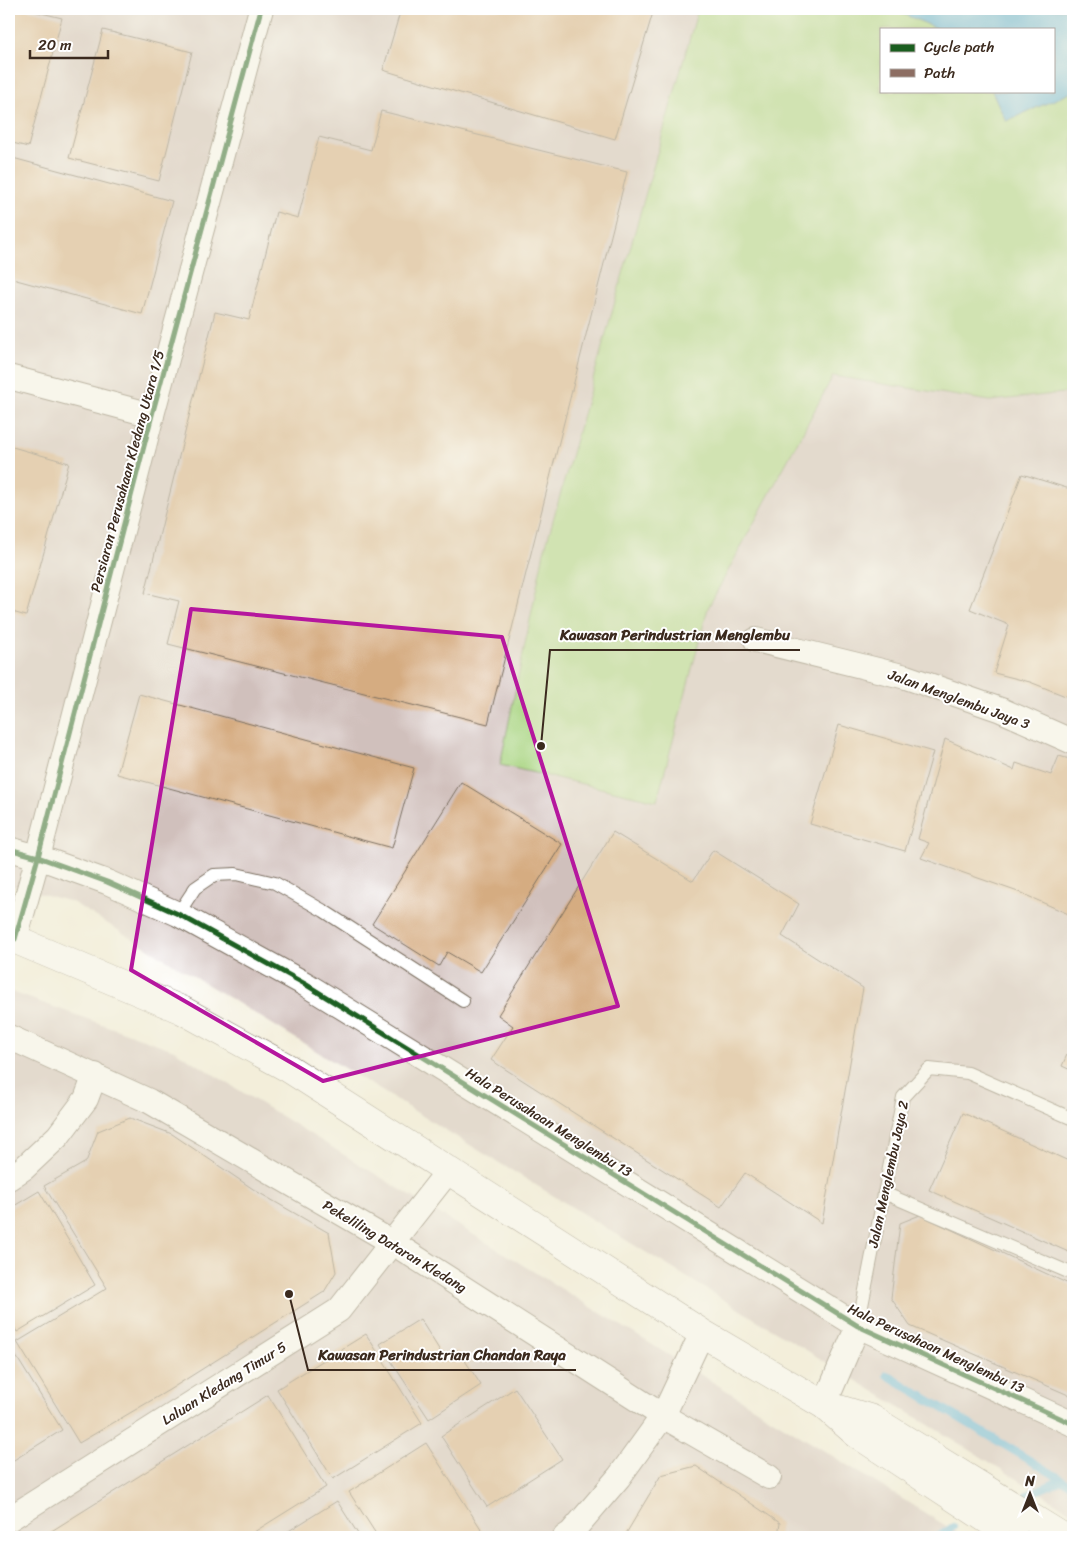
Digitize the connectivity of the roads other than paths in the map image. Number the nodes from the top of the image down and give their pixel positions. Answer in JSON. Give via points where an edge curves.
{"nodes":[{"id":1,"x":254,"y":10,"type":"edge"},
{"id":2,"x":9,"y":377,"type":"edge"},
{"id":3,"x":152,"y":415,"type":"junction"},
{"id":4,"x":756,"y":640,"type":"dead end"},
{"id":5,"x":1073,"y":742,"type":"edge"},
{"id":6,"x":9,"y":850,"type":"edge"},
{"id":7,"x":38,"y":857,"type":"junction"},
{"id":8,"x":178,"y":914,"type":"junction"},
{"id":9,"x":12,"y":938,"type":"edge"},
{"id":10,"x":462,"y":1001,"type":"dead end"},
{"id":11,"x":9,"y":1037,"type":"edge"},
{"id":12,"x":95,"y":1076,"type":"junction"},
{"id":13,"x":1073,"y":1119,"type":"edge"},
{"id":14,"x":449,"y":1170,"type":"junction"},
{"id":15,"x":9,"y":1178,"type":"edge"},
{"id":16,"x":884,"y":1192,"type":"junction"},
{"id":17,"x":393,"y":1243,"type":"junction"},
{"id":18,"x":1073,"y":1274,"type":"edge"},
{"id":19,"x":858,"y":1326,"type":"junction"},
{"id":20,"x":702,"y":1333,"type":"junction"},
{"id":21,"x":824,"y":1405,"type":"junction"},
{"id":22,"x":663,"y":1416,"type":"junction"},
{"id":23,"x":1073,"y":1424,"type":"edge"},
{"id":24,"x":769,"y":1477,"type":"dead end"},
{"id":25,"x":9,"y":1519,"type":"edge"},
{"id":26,"x":565,"y":1537,"type":"edge"},
{"id":27,"x":1014,"y":1537,"type":"edge"},
{"id":28,"x":1063,"y":1537,"type":"edge"}],
"edges":[{"from":1,"to":3,"type":"street","name":"Persiaran Perusahaan Kledang Utara 1/5"},
{"from":2,"to":3,"type":"street"},
{"from":3,"to":7,"type":"street","name":"Persiaran Perusahaan Kledang Utara 1/5"},
{"from":4,"to":5,"type":"street","name":"Jalan Menglembu Jaya 3","via":[[906,677],[1000,710]]},
{"from":6,"to":7,"type":"street","name":"Hala Perusahaan Menglembu 13"},
{"from":7,"to":8,"type":"street","name":"Hala Perusahaan Menglembu 13","via":[[107,882]]},
{"from":7,"to":9,"type":"street","name":"Persiaran Perusahaan Kledang Utara 1/5"},
{"from":8,"to":10,"type":"lane","via":[[195,888],[214,875],[236,874],[275,882]]},
{"from":8,"to":19,"type":"street","name":"Hala Perusahaan Menglembu 13","via":[[314,990]]},
{"from":9,"to":14,"type":"street","via":[[182,1010],[288,1068]]},
{"from":11,"to":12,"type":"street","name":"Pekeliling Dataran Kledang"},
{"from":12,"to":15,"type":"street","via":[[86,1099],[58,1136]]},
{"from":12,"to":17,"type":"street","name":"Pekeliling Dataran Kledang","via":[[149,1101]]},
{"from":13,"to":16,"type":"lane","name":"Jalan Menglembu Jaya 2","via":[[968,1073],[929,1069],[903,1097]]},
{"from":14,"to":17,"type":"street","name":"Laluan Kledang Timur 5"},
{"from":14,"to":20,"type":"street"},
{"from":16,"to":18,"type":"lane"},
{"from":16,"to":19,"type":"lane","name":"Jalan Menglembu Jaya 2"},
{"from":17,"to":22,"type":"street","name":"Pekeliling Dataran Kledang"},
{"from":17,"to":25,"type":"street","name":"Laluan Kledang Timur 5","via":[[339,1310]]},
{"from":19,"to":21,"type":"street","name":"Jalan Menglembu Jaya 2"},
{"from":19,"to":23,"type":"street","name":"Hala Perusahaan Menglembu 13"},
{"from":20,"to":21,"type":"street"},
{"from":20,"to":22,"type":"street"},
{"from":21,"to":27,"type":"street","via":[[857,1434]]},
{"from":21,"to":28,"type":"street","via":[[872,1419]]},
{"from":22,"to":24,"type":"street","name":"Pekeliling Dataran Kledang"},
{"from":22,"to":26,"type":"street","via":[[619,1477]]}]}
